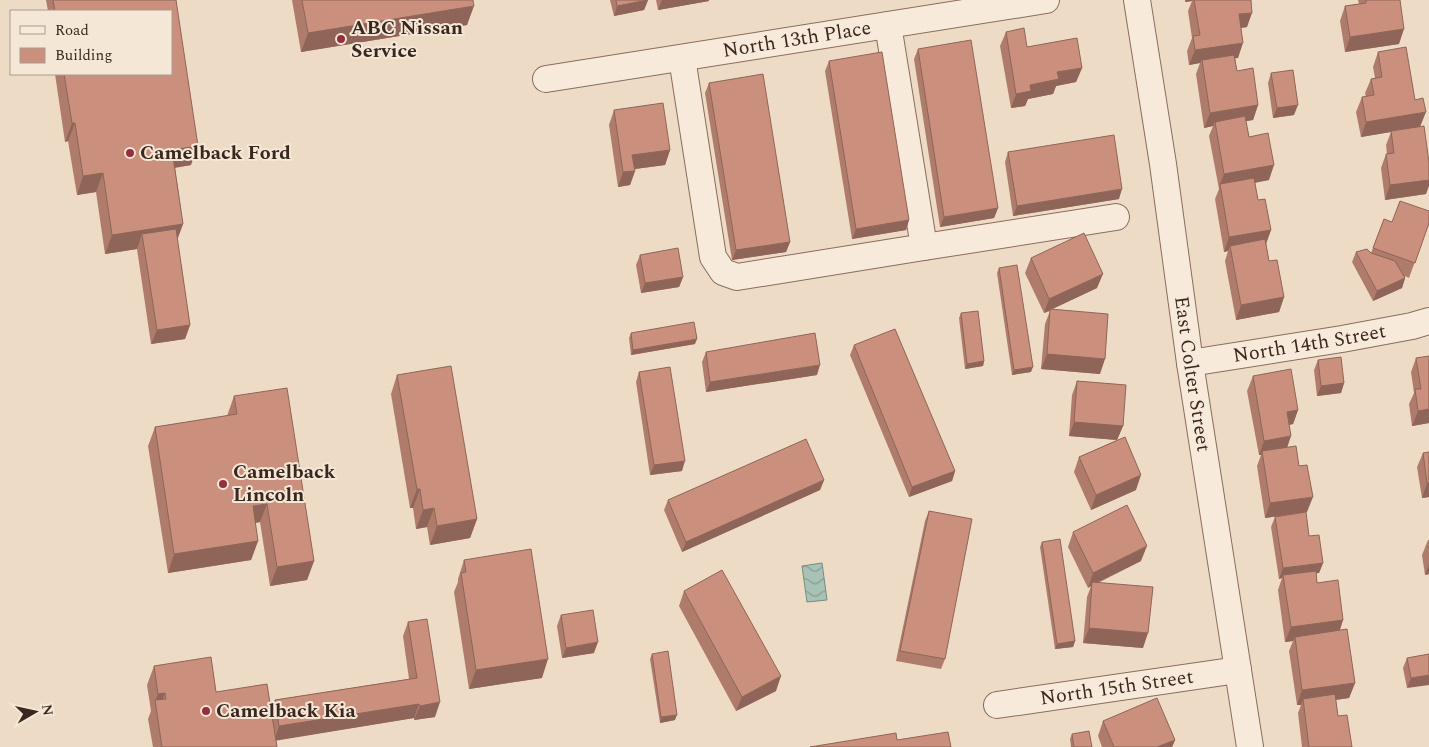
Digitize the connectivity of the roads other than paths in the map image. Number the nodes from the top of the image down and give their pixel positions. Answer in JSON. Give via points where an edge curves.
{"nodes":[{"id":1,"x":1046,"y":0,"type":"edge"},
{"id":2,"x":1137,"y":0,"type":"edge"},
{"id":3,"x":888,"y":25,"type":"junction"},
{"id":4,"x":682,"y":58,"type":"junction"},
{"id":5,"x":546,"y":78,"type":"dead end"},
{"id":6,"x":1116,"y":217,"type":"dead end"},
{"id":7,"x":924,"y":247,"type":"junction"},
{"id":8,"x":1429,"y":321,"type":"edge"},
{"id":9,"x":1190,"y":363,"type":"junction"},
{"id":10,"x":1238,"y":670,"type":"junction"},
{"id":11,"x":997,"y":705,"type":"dead end"},
{"id":12,"x":1250,"y":747,"type":"edge"}],
"edges":[{"from":1,"to":3,"type":"street","name":"North 13th Place"},
{"from":2,"to":9,"type":"street","name":"East Colter Street"},
{"from":3,"to":4,"type":"street","name":"North 13th Place"},
{"from":3,"to":7,"type":"street"},
{"from":4,"to":5,"type":"street","name":"North 13th Place"},
{"from":4,"to":7,"type":"street","via":[[713,257],[723,272],[737,277]]},
{"from":6,"to":7,"type":"street"},
{"from":8,"to":9,"type":"street","name":"North 14th Street","via":[[1342,339]]},
{"from":9,"to":10,"type":"street","name":"East Colter Street"},
{"from":10,"to":11,"type":"street","name":"North 15th Street"},
{"from":10,"to":12,"type":"street","name":"East Colter Street"}]}
